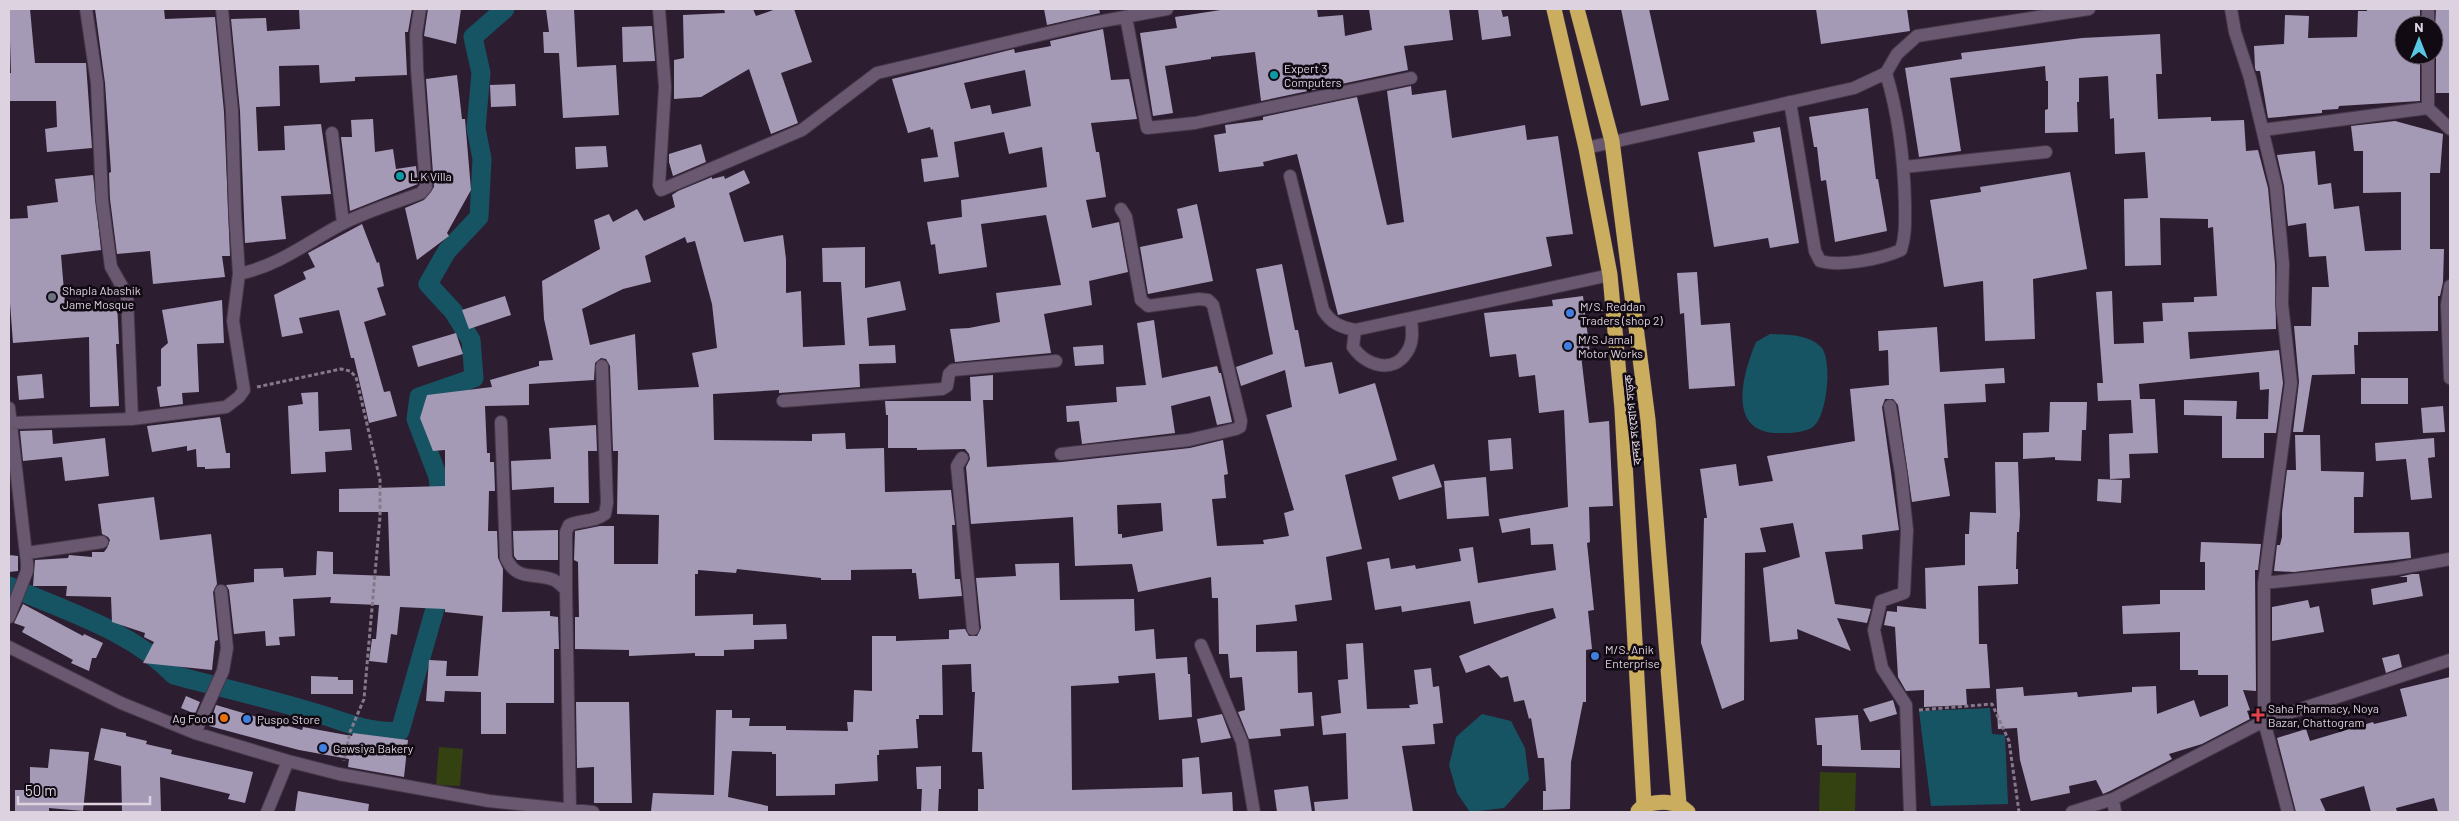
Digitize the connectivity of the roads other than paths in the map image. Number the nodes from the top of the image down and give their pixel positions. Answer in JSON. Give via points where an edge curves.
{"nodes":[{"id":1,"x":86,"y":9,"type":"edge"},
{"id":2,"x":222,"y":9,"type":"edge"},
{"id":3,"x":420,"y":9,"type":"edge"},
{"id":4,"x":659,"y":9,"type":"edge"},
{"id":5,"x":1167,"y":9,"type":"edge"},
{"id":6,"x":1554,"y":9,"type":"edge"},
{"id":7,"x":1577,"y":9,"type":"edge"},
{"id":8,"x":2089,"y":9,"type":"edge"},
{"id":9,"x":2231,"y":9,"type":"edge"},
{"id":10,"x":1139,"y":11,"type":"edge"},
{"id":11,"x":1126,"y":17,"type":"junction"},
{"id":12,"x":2428,"y":65,"type":"edge"},
{"id":13,"x":1886,"y":73,"type":"junction"},
{"id":14,"x":1412,"y":78,"type":"dead end"},
{"id":15,"x":1790,"y":102,"type":"junction"},
{"id":16,"x":2428,"y":108,"type":"junction"},
{"id":17,"x":2450,"y":129,"type":"edge"},
{"id":18,"x":2263,"y":130,"type":"junction"},
{"id":19,"x":332,"y":133,"type":"dead end"},
{"id":20,"x":1612,"y":141,"type":"junction"},
{"id":21,"x":1586,"y":148,"type":"junction"},
{"id":22,"x":2046,"y":152,"type":"dead end"},
{"id":23,"x":1904,"y":167,"type":"junction"},
{"id":24,"x":1290,"y":176,"type":"dead end"},
{"id":25,"x":1121,"y":208,"type":"dead end"},
{"id":26,"x":343,"y":224,"type":"junction"},
{"id":27,"x":239,"y":274,"type":"junction"},
{"id":28,"x":1610,"y":275,"type":"junction"},
{"id":29,"x":2450,"y":286,"type":"edge"},
{"id":30,"x":1411,"y":318,"type":"junction"},
{"id":31,"x":1355,"y":330,"type":"junction"},
{"id":32,"x":1056,"y":361,"type":"dead end"},
{"id":33,"x":602,"y":366,"type":"dead end"},
{"id":34,"x":2450,"y":378,"type":"edge"},
{"id":35,"x":782,"y":401,"type":"dead end"},
{"id":36,"x":1890,"y":406,"type":"dead end"},
{"id":37,"x":9,"y":408,"type":"edge"},
{"id":38,"x":132,"y":419,"type":"junction"},
{"id":39,"x":501,"y":422,"type":"dead end"},
{"id":40,"x":10,"y":423,"type":"edge"},
{"id":41,"x":1061,"y":454,"type":"dead end"},
{"id":42,"x":962,"y":458,"type":"dead end"},
{"id":43,"x":13,"y":487,"type":"edge"},
{"id":44,"x":102,"y":542,"type":"dead end"},
{"id":45,"x":27,"y":553,"type":"junction"},
{"id":46,"x":2450,"y":559,"type":"edge"},
{"id":47,"x":2264,"y":583,"type":"junction"},
{"id":48,"x":566,"y":590,"type":"junction"},
{"id":49,"x":221,"y":591,"type":"dead end"},
{"id":50,"x":10,"y":614,"type":"edge"},
{"id":51,"x":973,"y":629,"type":"dead end"},
{"id":52,"x":1201,"y":645,"type":"dead end"},
{"id":53,"x":9,"y":647,"type":"edge"},
{"id":54,"x":2450,"y":660,"type":"edge"},
{"id":55,"x":2264,"y":721,"type":"junction"},
{"id":56,"x":195,"y":734,"type":"junction"},
{"id":57,"x":288,"y":761,"type":"junction"},
{"id":58,"x":2114,"y":806,"type":"edge"},
{"id":59,"x":1640,"y":808,"type":"edge"},
{"id":60,"x":1684,"y":808,"type":"edge"},
{"id":61,"x":570,"y":809,"type":"junction"},
{"id":62,"x":268,"y":812,"type":"edge"},
{"id":63,"x":593,"y":812,"type":"edge"},
{"id":64,"x":1254,"y":812,"type":"edge"},
{"id":65,"x":1910,"y":812,"type":"edge"},
{"id":66,"x":2072,"y":812,"type":"edge"},
{"id":67,"x":2288,"y":812,"type":"edge"}],
"edges":[{"from":1,"to":38,"type":"street","via":[[97,83],[102,200],[111,267],[127,295]]},
{"from":2,"to":27,"type":"street","via":[[232,111]]},
{"from":3,"to":26,"type":"street","via":[[416,34],[417,69],[426,187],[421,193]]},
{"from":4,"to":11,"type":"street","via":[[664,87],[661,190],[802,130],[877,74]]},
{"from":5,"to":10,"type":"street"},
{"from":6,"to":21,"type":"highway","name":"বন্দর সংযোগ সড়ক"},
{"from":7,"to":20,"type":"highway","name":"বন্দর সংযোগ সড়ক"},
{"from":8,"to":13,"type":"street","via":[[1918,36],[1897,54]]},
{"from":9,"to":18,"type":"street"},
{"from":10,"to":11,"type":"street"},
{"from":11,"to":14,"type":"street","via":[[1147,128],[1194,123]]},
{"from":12,"to":16,"type":"street"},
{"from":13,"to":15,"type":"street","via":[[1854,88]]},
{"from":13,"to":23,"type":"street","via":[[1896,108]]},
{"from":15,"to":20,"type":"street"},
{"from":15,"to":23,"type":"street","via":[[1815,251],[1820,261],[1832,264],[1889,255],[1901,250],[1905,238]]},
{"from":16,"to":17,"type":"street"},
{"from":16,"to":18,"type":"street"},
{"from":18,"to":47,"type":"street","via":[[2276,186],[2283,264],[2282,304],[2291,382]]},
{"from":19,"to":26,"type":"street"},
{"from":20,"to":21,"type":"street"},
{"from":20,"to":60,"type":"highway","name":"বন্দর সংযোগ সড়ক","via":[[1648,420]]},
{"from":21,"to":28,"type":"highway","name":"বন্দর সংযোগ সড়ক"},
{"from":22,"to":23,"type":"street"},
{"from":24,"to":31,"type":"street","via":[[1323,310],[1330,321]]},
{"from":25,"to":41,"type":"street","via":[[1126,217],[1141,300],[1148,306],[1200,299],[1213,305],[1240,427],[1189,440]]},
{"from":26,"to":27,"type":"street","via":[[284,259],[263,269]]},
{"from":27,"to":38,"type":"street","via":[[233,321],[244,390],[239,398],[226,406]]},
{"from":28,"to":30,"type":"street"},
{"from":28,"to":59,"type":"highway","name":"বন্দর সংযোগ সড়ক","via":[[1622,409]]},
{"from":29,"to":34,"type":"street","via":[[2447,305]]},
{"from":30,"to":31,"type":"street"},
{"from":30,"to":31,"type":"street","via":[[1412,338],[1407,353],[1392,365],[1373,365],[1360,358],[1353,347]]},
{"from":32,"to":35,"type":"street","via":[[953,370],[947,386],[942,389]]},
{"from":33,"to":48,"type":"street","via":[[607,504],[605,514],[597,520],[577,520],[569,525],[566,532]]},
{"from":36,"to":65,"type":"street","via":[[1907,530],[1904,593],[1881,601],[1874,630],[1882,668],[1906,705]]},
{"from":37,"to":40,"type":"street"},
{"from":38,"to":40,"type":"street"},
{"from":39,"to":48,"type":"street","via":[[506,558],[511,568],[522,574],[554,580]]},
{"from":40,"to":43,"type":"street"},
{"from":42,"to":51,"type":"street","via":[[957,466]]},
{"from":43,"to":45,"type":"street"},
{"from":44,"to":45,"type":"street"},
{"from":45,"to":50,"type":"street","via":[[27,571]]},
{"from":46,"to":47,"type":"street","via":[[2395,569]]},
{"from":47,"to":55,"type":"street"},
{"from":48,"to":61,"type":"street"},
{"from":49,"to":56,"type":"street","via":[[227,648],[223,671]]},
{"from":52,"to":64,"type":"street","via":[[1242,742]]},
{"from":53,"to":56,"type":"street","via":[[122,703]]},
{"from":54,"to":55,"type":"street"},
{"from":55,"to":58,"type":"street"},
{"from":55,"to":67,"type":"street"},
{"from":56,"to":57,"type":"street"},
{"from":57,"to":61,"type":"street","via":[[339,774],[489,801]]},
{"from":57,"to":62,"type":"street"},
{"from":58,"to":66,"type":"street"},
{"from":59,"to":60,"type":"highway","via":[[1668,801]]},
{"from":61,"to":63,"type":"street"}]}
